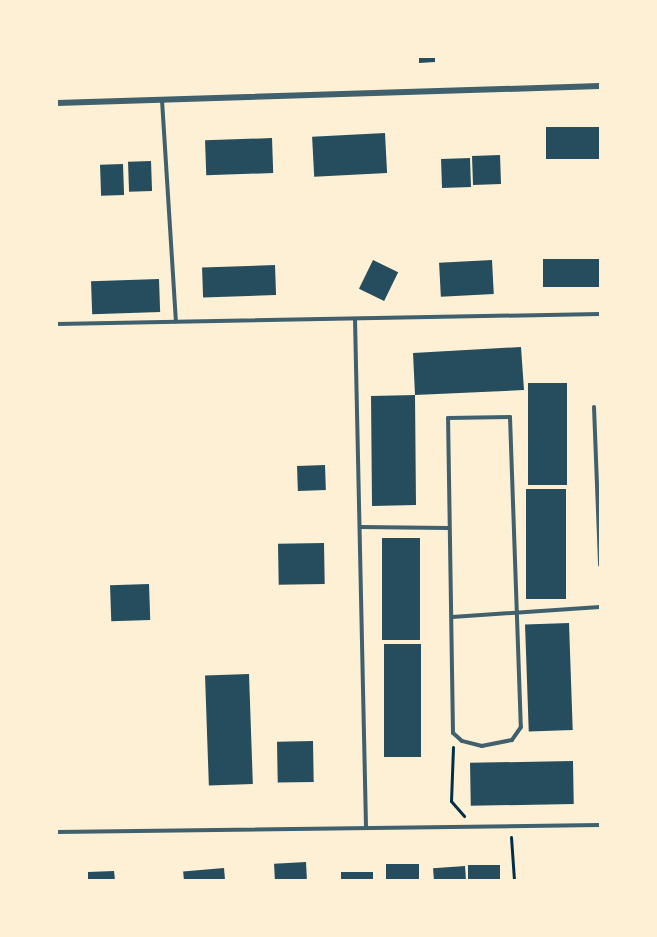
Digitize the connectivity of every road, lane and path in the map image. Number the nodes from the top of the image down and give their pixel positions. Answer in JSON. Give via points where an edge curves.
{"nodes":[{"id":1,"x":600,"y":86,"type":"edge"},
{"id":2,"x":162,"y":100,"type":"junction"},
{"id":3,"x":57,"y":103,"type":"edge"},
{"id":4,"x":600,"y":314,"type":"edge"},
{"id":5,"x":355,"y":319,"type":"junction"},
{"id":6,"x":176,"y":322,"type":"junction"},
{"id":7,"x":57,"y":324,"type":"edge"},
{"id":8,"x":594,"y":407,"type":"dead end"},
{"id":9,"x":360,"y":527,"type":"junction"},
{"id":10,"x":448,"y":528,"type":"junction"},
{"id":11,"x":600,"y":565,"type":"edge"},
{"id":12,"x":600,"y":607,"type":"edge"},
{"id":13,"x":517,"y":612,"type":"junction"},
{"id":14,"x":452,"y":617,"type":"junction"},
{"id":15,"x":453,"y":733,"type":"junction"},
{"id":16,"x":600,"y":825,"type":"edge"},
{"id":17,"x":366,"y":828,"type":"junction"},
{"id":18,"x":479,"y":828,"type":"junction"},
{"id":19,"x":510,"y":828,"type":"junction"},
{"id":20,"x":57,"y":832,"type":"edge"},
{"id":21,"x":514,"y":880,"type":"edge"}],
"edges":[{"from":1,"to":2,"type":"street"},
{"from":2,"to":3,"type":"street"},
{"from":2,"to":6,"type":"lane"},
{"from":4,"to":5,"type":"lane"},
{"from":5,"to":6,"type":"lane"},
{"from":5,"to":9,"type":"lane"},
{"from":6,"to":7,"type":"lane"},
{"from":8,"to":11,"type":"lane"},
{"from":9,"to":10,"type":"lane"},
{"from":9,"to":17,"type":"lane"},
{"from":10,"to":13,"type":"lane","via":[[448,418],[510,417]]},
{"from":10,"to":14,"type":"lane"},
{"from":12,"to":13,"type":"lane"},
{"from":13,"to":14,"type":"lane"},
{"from":13,"to":15,"type":"lane","via":[[521,727],[512,740],[482,746],[462,741]]},
{"from":14,"to":15,"type":"lane"},
{"from":15,"to":18,"type":"path","via":[[451,801]]},
{"from":16,"to":19,"type":"lane"},
{"from":17,"to":18,"type":"lane"},
{"from":17,"to":20,"type":"lane"},
{"from":18,"to":19,"type":"lane"},
{"from":19,"to":21,"type":"path"}]}
